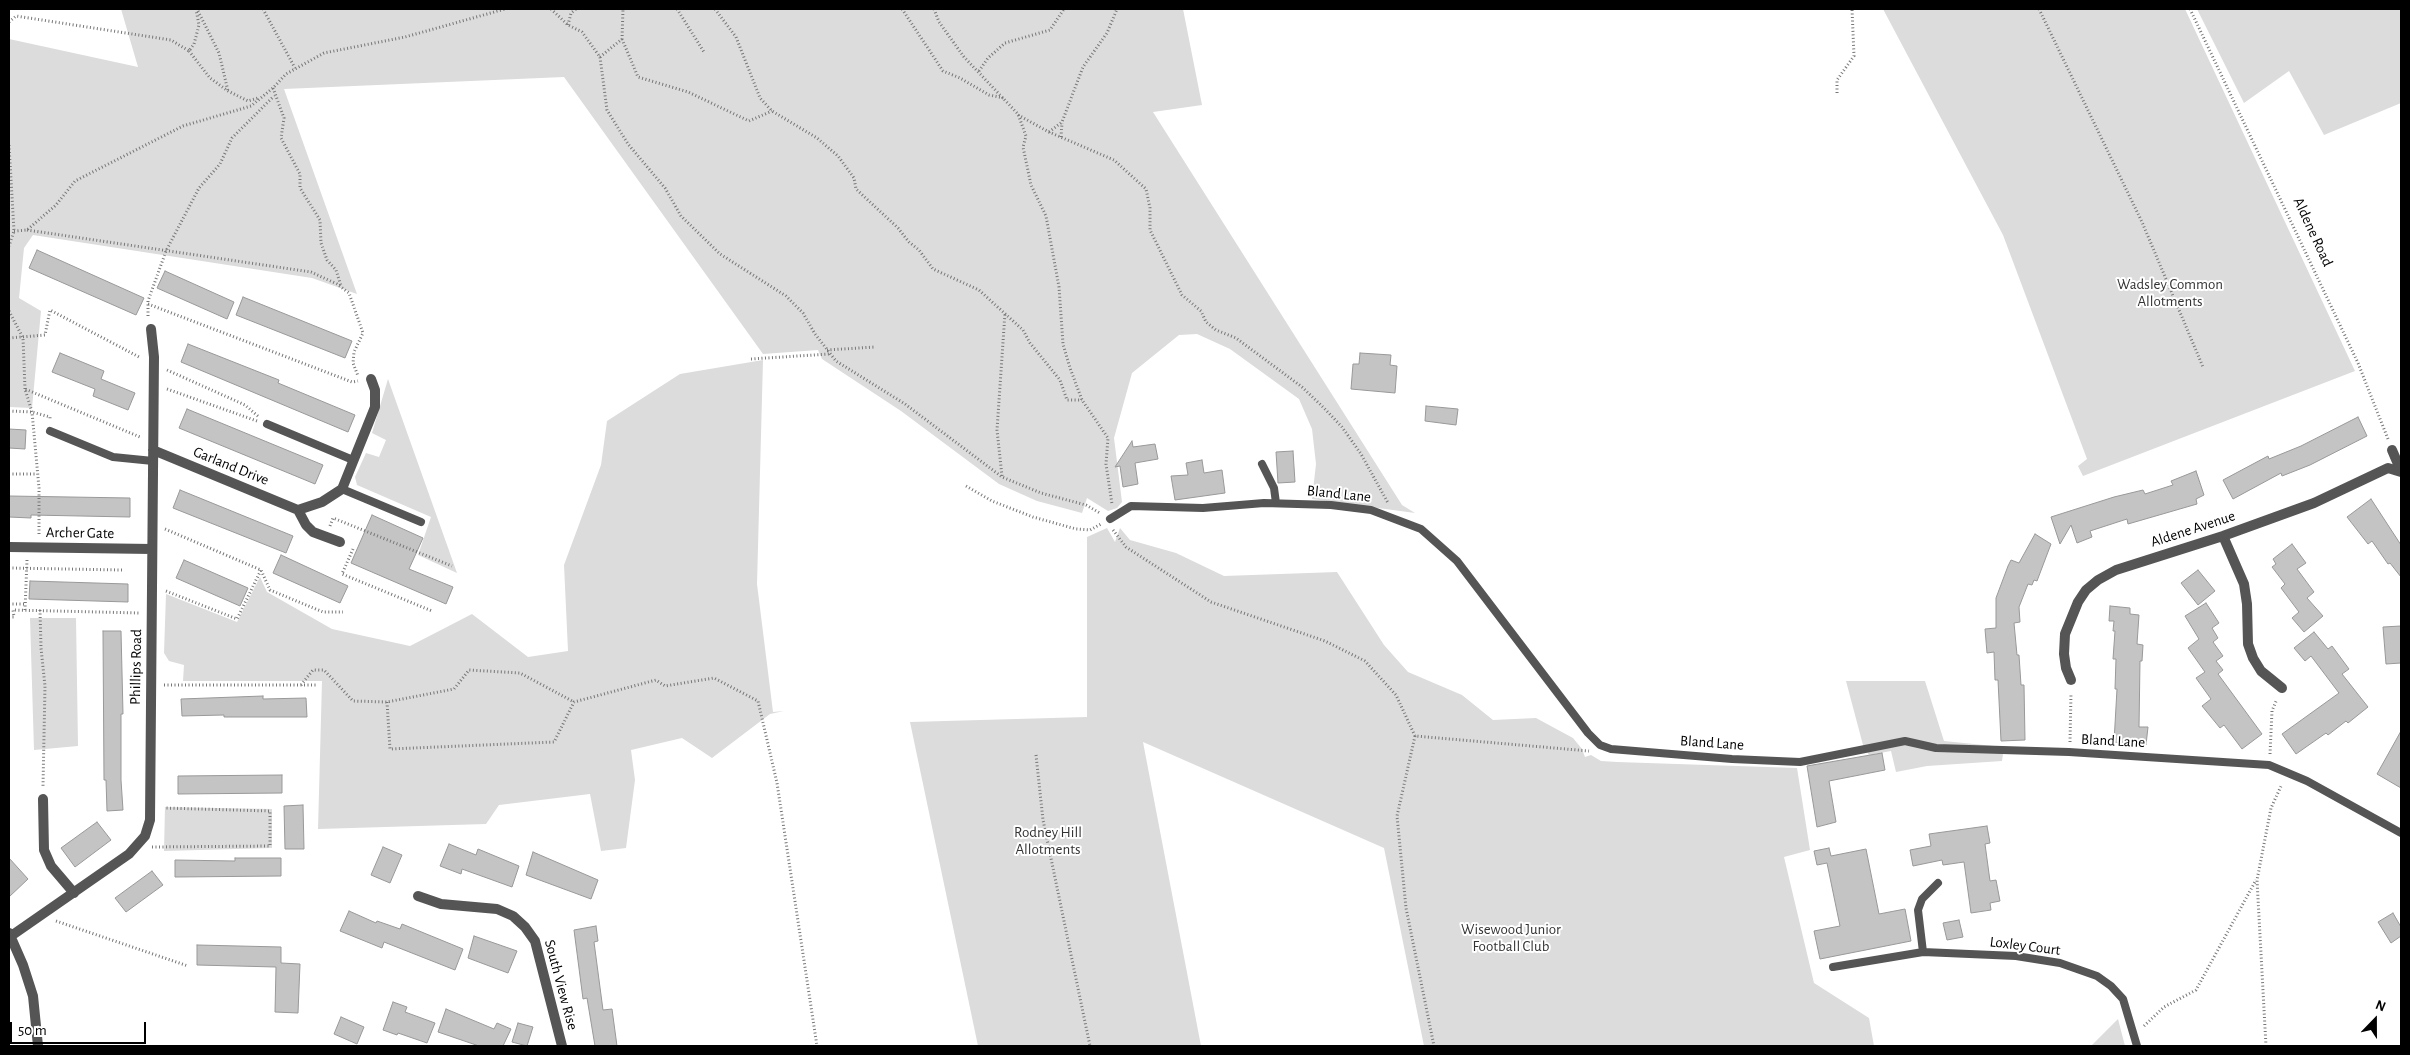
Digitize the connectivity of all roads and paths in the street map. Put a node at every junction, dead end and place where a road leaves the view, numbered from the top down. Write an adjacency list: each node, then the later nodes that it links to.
1 (197, 9): 19 (path); 25 (path)
2 (263, 9): 22 (path)
3 (505, 9): 22 (path)
4 (551, 9): 17 (path)
5 (576, 9): 17 (path)
6 (623, 9): 18 (path)
7 (678, 9): 20 (path)
8 (715, 9): 30 (path)
9 (902, 9): 29 (path)
10 (934, 9): 23 (path)
11 (1064, 9): 23 (path)
12 (1117, 9): 32 (path)
13 (1852, 9): 26 (path)
14 (2039, 9): 51 (path)
15 (2190, 9): 60 (path, Aldene Road)
16 (9, 22): 19 (path)
17 (568, 25): 21 (path)
18 (622, 39): 21 (path); 30 (path)
19 (188, 52): 25 (path)
20 (704, 52)
21 (600, 57): 48 (path)
22 (295, 68): 24 (path)
23 (979, 71): 29 (path)
24 (273, 88): 27 (path); 28 (path)
25 (228, 91): 28 (path)
26 (1837, 92)
27 (274, 96): 39 (path); 40 (path)
28 (261, 97): 36 (path)
29 (1005, 98): 31 (path)
30 (772, 111): 43 (path)
31 (1018, 114): 33 (path); 56 (path)
32 (1062, 122): 33 (path); 34 (path)
33 (1049, 132): 34 (path)
34 (1061, 137): 71 (path)
35 (9, 145): 37 (path)
36 (27, 230): 37 (path); 39 (path)
37 (14, 231): 38 (path)
38 (9, 246)
39 (166, 251): 40 (path); 41 (path)
40 (341, 287): 53 (path)
41 (148, 304): 44 (path); 53 (path)
42 (9, 310): 46 (path)
43 (1005, 313): 56 (path); 67 (path)
44 (151, 330): 50 (street, Phillips Road)
45 (9, 338): 46 (path)
46 (23, 338): 50 (path); 55 (path)
47 (875, 347): 48 (path)
48 (828, 352): 49 (path); 67 (path)
49 (751, 359)
50 (154, 364): 54 (street, Phillips Road); 58 (path)
51 (2203, 367)
52 (371, 379): 53 (path); 62 (street)
53 (358, 381)
54 (153, 384): 58 (path); 61 (street, Phillips Road)
55 (25, 389)
56 (1082, 400): 73 (path)
57 (9, 411): 59 (path)
58 (267, 424): 62 (lane)
59 (50, 431): 61 (lane)
60 (2392, 450): 64 (street)
61 (153, 456): 72 (street, Garland Drive); 75 (street, Phillips Road)
62 (353, 460): 69 (street)
63 (1262, 464): 70 (lane)
64 (2401, 471): 77 (street, Aldene Avenue)
65 (9, 474): 66 (path)
66 (37, 474)
67 (1002, 477): 73 (path)
68 (966, 486): 73 (path)
69 (342, 489): 72 (street); 74 (lane)
70 (1276, 503): 73 (lane, Bland Lane); 104 (lane, Bland Lane)
71 (1390, 506)
72 (298, 510): 76 (street)
73 (1110, 519): 103 (path)
74 (421, 522)
75 (152, 524): 81 (street, Phillips Road); 86 (path)
76 (326, 536): 78 (street); 82 (path)
77 (2223, 536): 96 (street, Aldene Avenue); 100 (street)
78 (340, 542): 92 (path)
79 (9, 547): 80 (street, Archer Gate)
80 (28, 547): 81 (street, Archer Gate); 84 (path)
81 (152, 548): 87 (street, Phillips Road)
82 (452, 566)
83 (9, 568): 84 (path)
84 (27, 568): 85 (path); 89 (path)
85 (122, 570)
86 (262, 570): 87 (path); 93 (path)
87 (152, 586): 94 (street, Phillips Road)
88 (9, 604): 89 (path)
89 (25, 604): 90 (path)
90 (25, 610): 91 (path); 95 (path)
91 (40, 610): 94 (path); 109 (path)
92 (432, 611)
93 (343, 612)
94 (152, 613): 97 (street, Phillips Road)
95 (9, 617)
96 (2071, 680): 105 (path)
97 (150, 685): 98 (path); 110 (street, Phillips Road)
98 (301, 685): 99 (path); 101 (path)
99 (316, 685)
100 (2282, 688): 107 (path)
101 (387, 702): 102 (path); 102 (path)
102 (574, 702): 125 (path)
103 (1415, 736): 104 (path); 127 (path)
104 (1600, 745): 105 (lane, Bland Lane)
105 (2069, 752): 107 (lane, Bland Lane)
106 (1036, 755): 126 (path)
107 (2269, 765): 108 (lane, Bland Lane)
108 (2286, 771): 111 (lane, Bland Lane); 113 (path)
109 (43, 799): 115 (street)
110 (151, 808): 112 (street, Phillips Road); 112 (path)
111 (2401, 834)
112 (137, 847): 115 (street, Phillips Road)
113 (2256, 880): 122 (path); 129 (path)
114 (1938, 883): 119 (lane)
115 (74, 893): 117 (street, Phillips Road)
116 (418, 896): 124 (street, South View Rise)
117 (41, 916): 118 (street, Phillips Road); 120 (path)
118 (10, 935): 123 (street)
119 (1923, 952): 121 (lane, Loxley Court); 122 (lane, Loxley Court)
120 (188, 966)
121 (1833, 967)
122 (2133, 1036): 128 (lane, Loxley Court)
123 (38, 1046)
124 (562, 1046)
125 (817, 1046)
126 (1090, 1046)
127 (1434, 1046)
128 (2137, 1046)
129 (2266, 1046)

